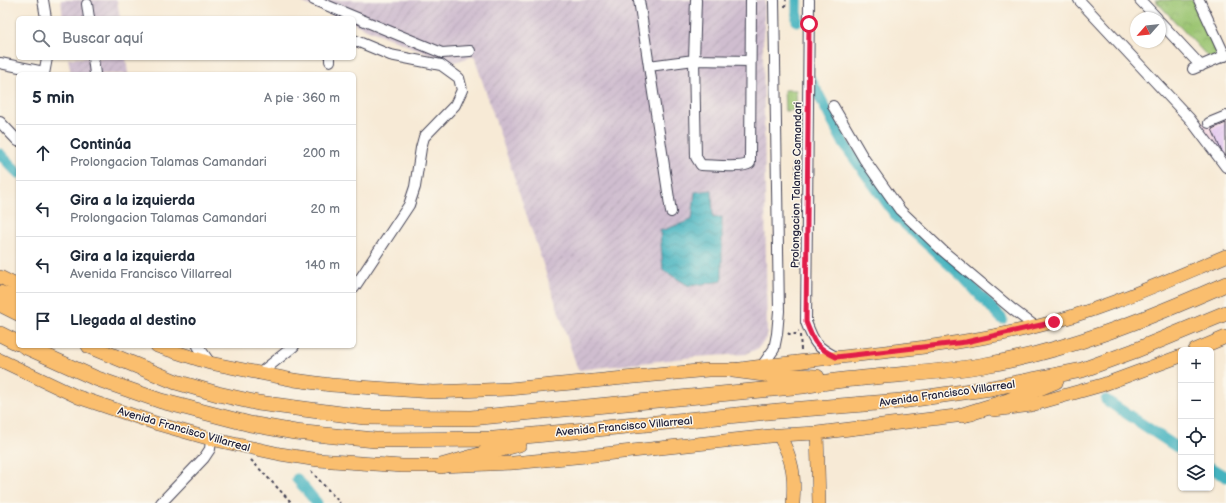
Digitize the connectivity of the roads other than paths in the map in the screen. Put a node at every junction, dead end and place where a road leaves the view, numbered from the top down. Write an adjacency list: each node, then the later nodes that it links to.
1 (43, 0): 13 (street)
2 (314, 0): 15 (street)
3 (638, 0): 28 (street)
4 (696, 0): 24 (street)
5 (752, 0): 25 (street)
6 (774, 0): 63 (street)
7 (809, 0): 59 (street, Prolongacion Talamas Camandari)
8 (1079, 0): 37 (street)
9 (1140, 0): 12 (street)
10 (1199, 0): 21 (street)
11 (87, 4): 14 (street)
12 (1151, 12)
13 (46, 16)
14 (89, 16)
15 (353, 16)
16 (356, 17): 20 (street)
17 (1166, 29): 21 (street)
18 (356, 41): 27 (street)
19 (470, 51): 20 (street)
20 (442, 53): 27 (street)
21 (1225, 55)
22 (47, 60): 30 (street)
23 (93, 60): 31 (street)
24 (694, 60): 25 (street); 25 (street); 28 (street)
25 (750, 61)
26 (0, 63): 29 (street)
27 (441, 65): 43 (street)
28 (649, 66): 38 (street)
29 (40, 72)
30 (44, 72)
31 (95, 72)
32 (833, 106): 49 (street)
33 (1226, 116): 35 (street)
34 (0, 122): 36 (street)
35 (1209, 123)
36 (16, 138)
37 (1226, 167)
38 (671, 212)
39 (1226, 256): 49 (main road)
40 (0, 277): 42 (main road)
41 (1226, 284): 67 (highway, Avenida Francisco Villarreal)
42 (16, 285)
43 (356, 285)
44 (0, 293): 45 (highway)
45 (16, 298)
46 (0, 304): 47 (highway)
47 (16, 313)
48 (1226, 313): 65 (highway, Avenida Francisco Villarreal)
49 (1036, 327): 59 (main road)
50 (0, 334): 52 (highway)
51 (1226, 337): 53 (main road)
52 (16, 342)
53 (1202, 347)
54 (28, 348): 69 (highway, Avenida Francisco Villarreal)
55 (94, 348): 67 (highway, Avenida Francisco Villarreal)
56 (163, 348): 62 (main road)
57 (199, 348): 62 (street)
58 (292, 348): 66 (street)
59 (836, 357): 63 (main road)
60 (1178, 357): 68 (main road, Avenida Francisco Villarreal)
61 (0, 360): 72 (main road, Avenida Francisco Villarreal)
62 (210, 363): 66 (main road)
63 (762, 366): 64 (main road)
64 (732, 370): 66 (main road); 67 (highway)
65 (1082, 370): 68 (highway); 69 (highway, Avenida Francisco Villarreal)
66 (259, 374)
67 (854, 379)
68 (963, 415): 70 (main road, Avenida Francisco Villarreal)
69 (568, 431): 73 (highway)
70 (817, 433): 71 (main road, Avenida Francisco Villarreal); 76 (main road)
71 (779, 435): 73 (main road, Avenida Francisco Villarreal); 75 (main road)
72 (211, 439): 73 (main road, Avenida Francisco Villarreal); 74 (street)
73 (441, 466)
74 (161, 503)
75 (793, 503)
76 (819, 503)

